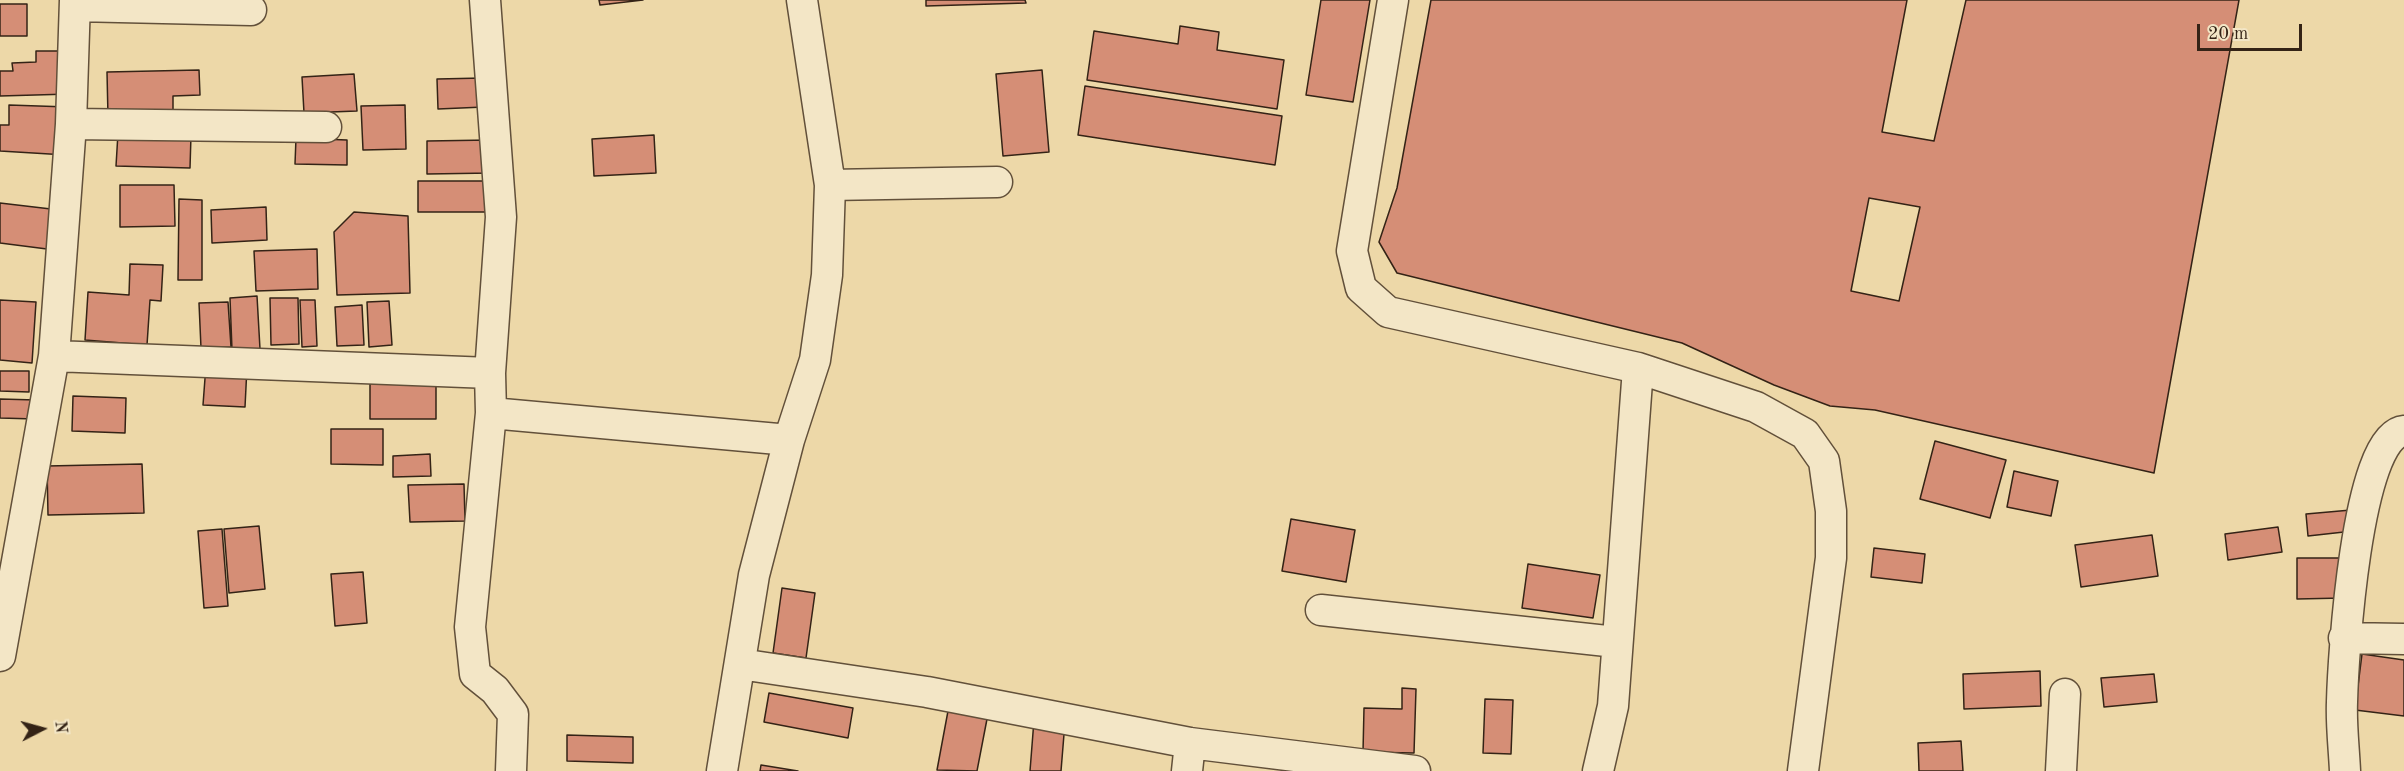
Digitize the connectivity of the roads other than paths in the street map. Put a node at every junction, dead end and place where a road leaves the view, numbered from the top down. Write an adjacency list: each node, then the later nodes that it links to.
1 (485, 0): 12 (street)
2 (802, 0): 9 (street)
3 (1394, 0): 11 (street)
4 (75, 3): 5 (street); 6 (street)
5 (251, 10)
6 (71, 124): 7 (street); 10 (street)
7 (326, 127)
8 (997, 182): 9 (street)
9 (830, 185): 15 (street)
10 (54, 356): 12 (street); 20 (street)
11 (1638, 368): 19 (street); 28 (street)
12 (490, 373): 13 (street)
13 (491, 413): 15 (street); 24 (street)
14 (2404, 431): 17 (street)
15 (789, 440): 21 (street)
16 (1321, 610): 19 (street)
17 (2344, 638): 18 (street); 30 (street)
18 (2404, 639)
19 (1616, 642): 27 (street)
20 (0, 656)
21 (740, 664): 23 (street); 25 (street)
22 (2065, 694): 29 (street)
23 (1189, 757): 26 (street)
24 (511, 771)
25 (722, 771)
26 (1415, 771)
27 (1598, 771)
28 (1803, 771)
29 (2061, 771)
30 (2345, 771)

